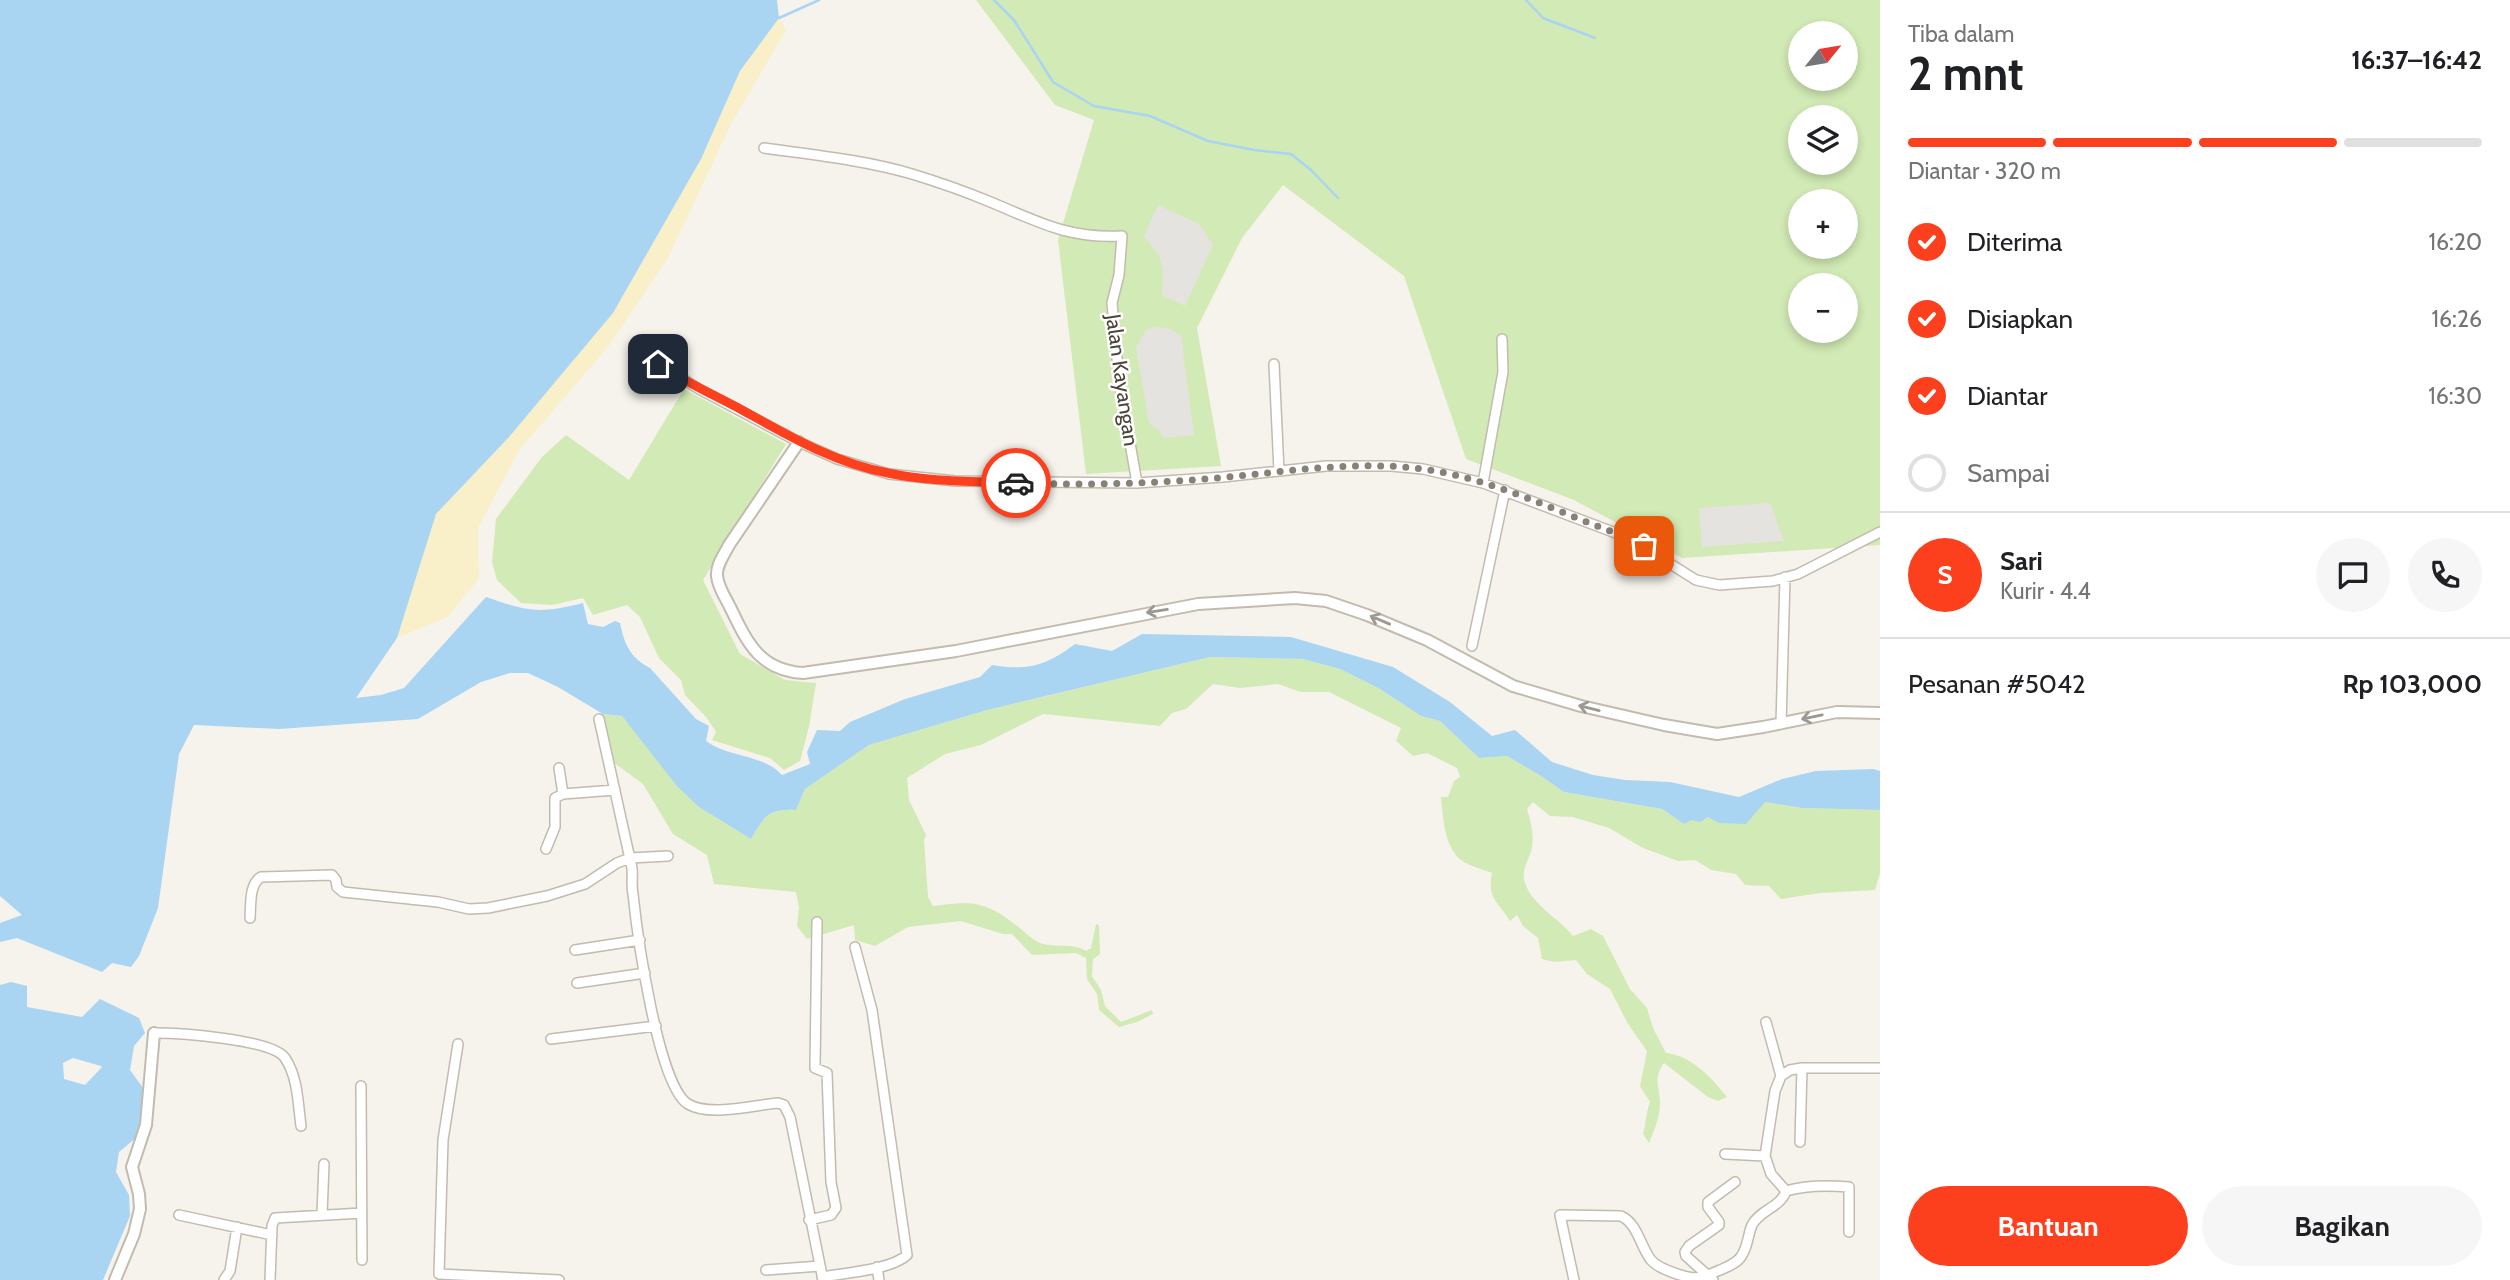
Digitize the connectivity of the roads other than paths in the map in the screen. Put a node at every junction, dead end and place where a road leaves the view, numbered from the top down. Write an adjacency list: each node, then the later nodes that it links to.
1 (764, 148): 7 (street, Jalan Kayangan)
2 (1502, 339): 8 (street)
3 (646, 356): 5 (street)
4 (1274, 364): 6 (street)
5 (799, 442): 7 (street); 15 (street, one-way to 5)
6 (1279, 471): 7 (street); 8 (street)
7 (1137, 483)
8 (1483, 483): 9 (street)
9 (1505, 490): 11 (street); 12 (street)
10 (1880, 532): 11 (street)
11 (1785, 577): 15 (street)
12 (1472, 646)
13 (1880, 713): 15 (street, one-way to 15)
14 (599, 719): 17 (street)
15 (1782, 724)
16 (559, 768): 18 (street)
17 (615, 790): 18 (street); 21 (street)
18 (563, 794): 19 (street)
19 (546, 849)
20 (668, 856): 21 (street)
21 (630, 858): 22 (street); 24 (street)
22 (250, 918)
23 (817, 922): 48 (street)
24 (640, 940): 26 (street); 27 (street)
25 (855, 947): 53 (street)
26 (575, 950)
27 (645, 973): 28 (street); 30 (street)
28 (577, 983)
29 (1766, 1022): 36 (street)
30 (656, 1026): 32 (street); 48 (street)
31 (153, 1033): 38 (street); 58 (street)
32 (551, 1040)
33 (458, 1044): 61 (street)
34 (1802, 1068): 35 (street); 36 (street); 39 (street)
35 (1880, 1069)
36 (1781, 1076): 41 (street)
37 (361, 1086): 45 (street)
38 (300, 1126)
39 (1800, 1142)
40 (1725, 1154): 41 (street)
41 (1765, 1156): 44 (street)
42 (324, 1164): 46 (street)
43 (1735, 1182): 57 (street)
44 (1786, 1191): 50 (street); 57 (street)
45 (362, 1213): 46 (street); 52 (street)
46 (322, 1214): 51 (street)
47 (179, 1215): 49 (street)
48 (809, 1220): 55 (street)
49 (237, 1227): 51 (street); 59 (street)
50 (1849, 1232)
51 (272, 1235): 60 (street)
52 (362, 1260)
53 (877, 1267): 55 (street); 62 (street)
54 (766, 1269): 55 (street)
55 (822, 1274)
56 (1671, 1276): 57 (street); 63 (street)
57 (1711, 1277)
58 (115, 1280)
59 (224, 1280)
60 (270, 1280)
61 (559, 1280)
62 (879, 1280)
63 (1574, 1280)

